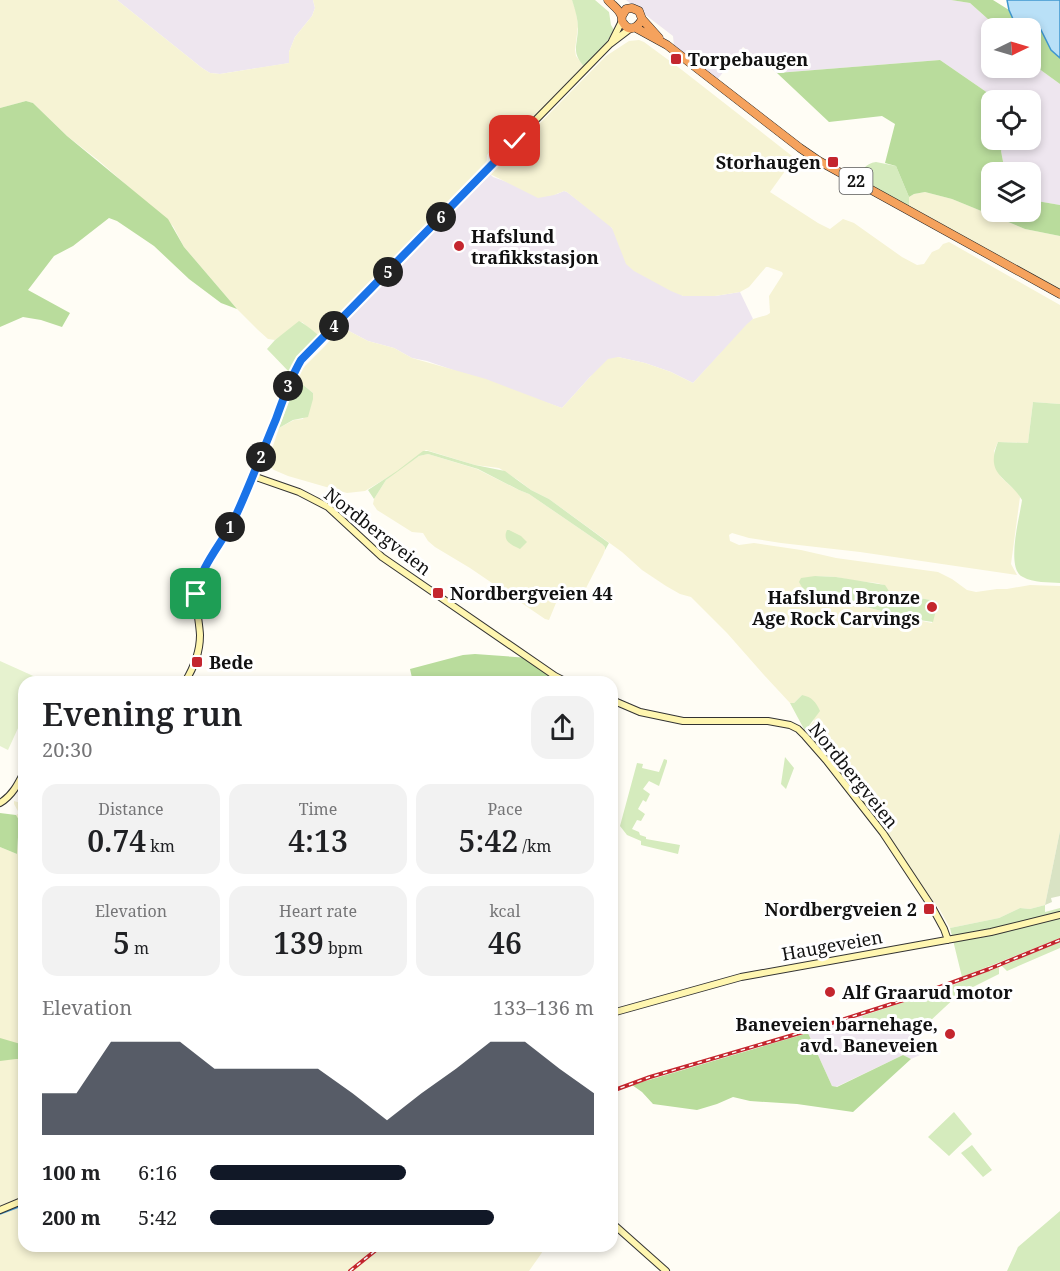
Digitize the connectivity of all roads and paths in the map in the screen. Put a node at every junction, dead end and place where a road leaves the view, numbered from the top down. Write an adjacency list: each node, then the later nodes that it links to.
1 (608, 0): 4 (highway, 22)
2 (613, 0): 3 (highway, 22)
3 (629, 8): 4 (highway); 5 (highway, 22)
4 (622, 19): 6 (highway, 22); 7 (street)
5 (642, 19): 6 (highway); 8 (highway, 22)
6 (633, 28): 7 (street); 8 (highway, 22)
7 (610, 44): 10 (street)
8 (667, 45): 9 (highway, 22)
9 (1060, 294)
10 (253, 476): 11 (street); 12 (street, Nordbergveien)
11 (188, 676)
12 (555, 676)
13 (618, 703): 17 (street, Nordbergveien)
14 (18, 783): 15 (street)
15 (0, 803)
16 (1060, 915): 17 (street, Haugeveien)
17 (948, 940): 18 (street, Haugeveien)
18 (618, 1011)
19 (18, 1202): 20 (street)
20 (0, 1209)
21 (618, 1228): 22 (street)
22 (666, 1271)

